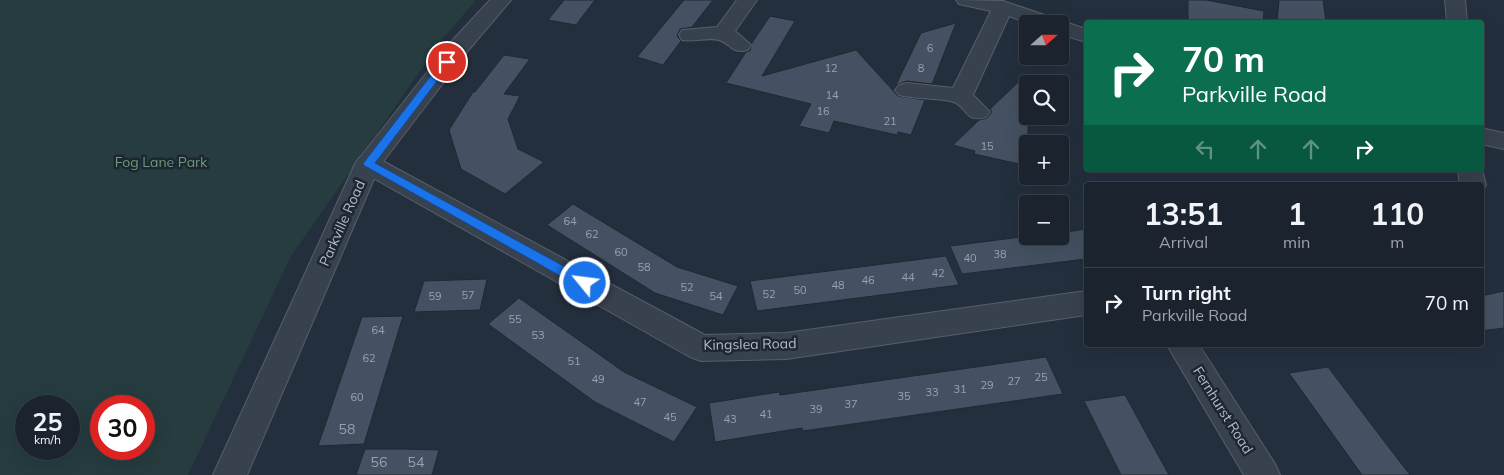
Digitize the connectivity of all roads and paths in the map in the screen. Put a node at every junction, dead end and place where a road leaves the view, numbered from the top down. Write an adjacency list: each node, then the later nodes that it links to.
1 (501, 0): 16 (street, Parkville Road)
2 (747, 0): 9 (street)
3 (966, 0): 5 (street)
4 (1455, 0): 7 (street)
5 (1003, 8): 6 (street); 12 (street)
6 (1024, 15)
7 (1457, 20)
8 (1069, 30): 10 (street)
9 (690, 35)
10 (1084, 35)
11 (907, 90): 12 (street)
12 (961, 96): 13 (street)
13 (978, 112)
14 (1484, 137): 15 (street)
15 (1504, 141)
16 (368, 164): 17 (street, Kingslea Road); 19 (street, Parkville Road)
17 (1084, 303)
18 (1183, 347): 20 (street, Fernhurst Road)
19 (230, 475)
20 (1263, 475)

